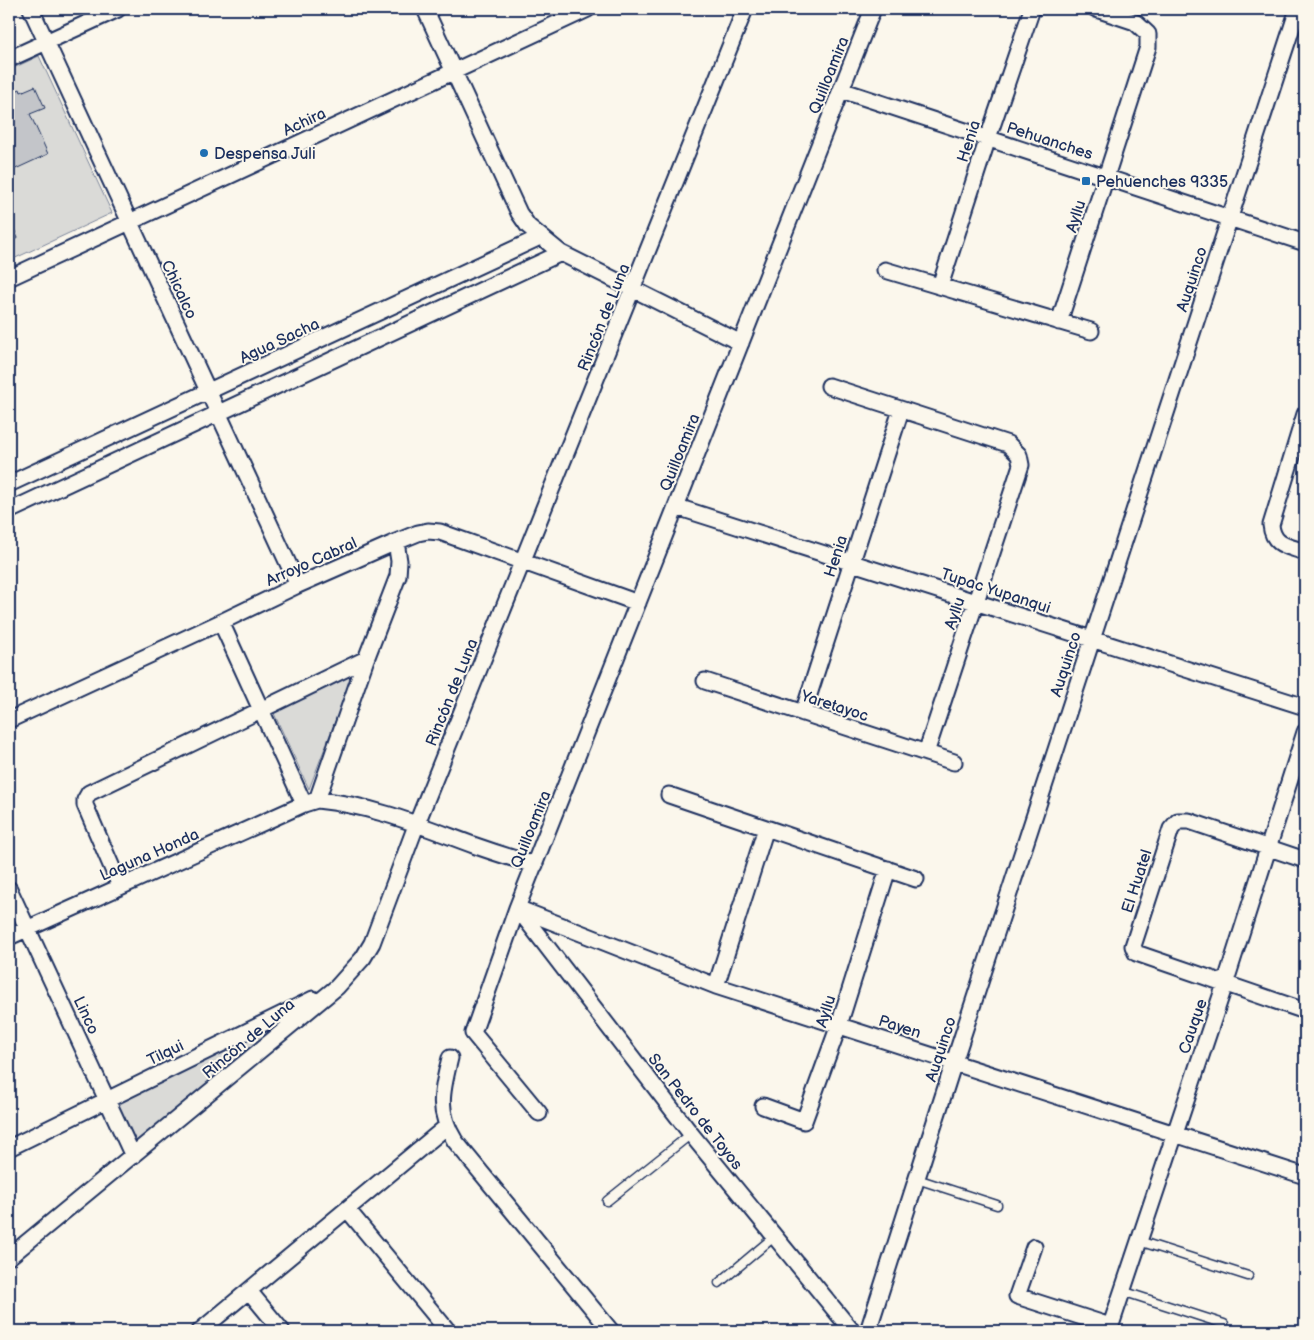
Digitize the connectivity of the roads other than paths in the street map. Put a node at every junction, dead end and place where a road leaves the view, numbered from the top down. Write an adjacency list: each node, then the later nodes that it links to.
1 (32, 9): 10 (street, Chicalco)
2 (118, 9): 10 (street)
3 (425, 9): 12 (street)
4 (588, 9): 12 (street, Achira)
5 (745, 9): 24 (street, Rincón de Luna)
6 (873, 9): 13 (street, Quilloamira)
7 (1032, 9): 14 (street, Henia)
8 (1096, 9): 15 (street, Ayllu)
9 (1298, 9): 16 (street, Auquinco)
10 (47, 42): 11 (street); 17 (street, Chicalco)
11 (9, 59)
12 (454, 71): 17 (street, Achira); 18 (street)
13 (841, 90): 14 (street, Pehuanches); 27 (street, Quilloamira)
14 (988, 138): 15 (street, Pehuanches); 23 (street, Henia)
15 (1106, 177): 16 (street, Pehuanches); 25 (street, Ayllu)
16 (1230, 218): 19 (street, Pehuanches); 44 (street, Auquinco)
17 (130, 222): 22 (street, Achira); 29 (street, Chicalco)
18 (540, 237): 20 (street); 29 (street, Agua Sacha)
19 (1305, 243)
20 (561, 253): 24 (street); 31 (street)
21 (885, 270): 23 (street)
22 (9, 278)
23 (940, 286): 25 (street)
24 (633, 288): 27 (street); 38 (street, Rincón de Luna)
25 (1059, 322): 26 (street)
26 (1091, 331)
27 (741, 343): 34 (street, Quilloamira)
28 (829, 386): 30 (street)
29 (208, 392): 31 (street, Chicalco); 33 (street, Agua Sacha)
30 (901, 410): 39 (street, Henia); 41 (street, Ayllu)
31 (218, 414): 35 (street); 40 (street, Chicalco)
32 (1305, 414): 37 (street)
33 (9, 484)
34 (676, 507): 39 (street, Tupac Yupanqui); 42 (street, Quilloamira)
35 (9, 511)
36 (396, 542): 38 (street, Arroyo Cabral); 40 (street, Arroyo Cabral); 45 (street)
37 (1305, 552)
38 (522, 561): 42 (street, Arroyo Cabral); 56 (street, Rincón de Luna)
39 (852, 562): 41 (street, Tupac Yupanqui); 49 (street, Henia)
40 (298, 585): 43 (street, Arroyo Cabral)
41 (977, 602): 44 (street, Tupac Yupanqui); 52 (street, Ayllu)
42 (638, 603): 60 (street, Quilloamira)
43 (221, 622): 48 (street); 50 (street, Arroyo Cabral)
44 (1092, 639): 47 (street, Tupac Yupanqui); 74 (street, Auquinco)
45 (366, 659): 48 (street); 55 (street)
46 (705, 681): 49 (street, Yaretayoc)
47 (1305, 707)
48 (261, 710): 55 (street); 63 (street)
49 (803, 713): 52 (street, Yaretayoc)
50 (9, 720)
51 (1305, 732): 58 (street, Cauque)
52 (926, 753): 53 (street, Yaretayoc)
53 (954, 762)
54 (670, 795): 57 (street)
55 (311, 802): 56 (street, Laguna Honda); 63 (street, Laguna Honda)
56 (417, 823): 60 (street, Laguna Honda); 70 (street, Rincón de Luna)
57 (766, 828): 61 (street); 69 (street)
58 (1267, 847): 59 (street); 68 (street, Cauque); 68 (street, El Huatel)
59 (1305, 860)
60 (535, 865): 65 (street, Quilloamira)
61 (888, 869): 62 (street); 72 (street, Ayllu)
62 (916, 878)
63 (120, 886): 66 (street, Laguna Honda)
64 (9, 889): 66 (street, Linco)
65 (517, 908): 69 (street, Payen); 77 (street, Quilloamira); 80 (street, San Pedro de Toyos)
66 (27, 928): 67 (street, Laguna Honda); 75 (street, Linco)
67 (9, 937)
68 (1224, 984): 71 (street); 79 (street, Cauque)
69 (716, 986): 72 (street, Payen)
70 (337, 987): 75 (street, Tilqui); 82 (street, Rincón de Luna)
71 (1305, 1011)
72 (839, 1025): 74 (street, Payen); 76 (street, Ayllu)
73 (450, 1058): 78 (street)
74 (954, 1062): 79 (street, Payen); 84 (street, Auquinco)
75 (107, 1101): 81 (street, Tilqui); 82 (street, Linco)
76 (763, 1106)
77 (539, 1113)
78 (446, 1127): 87 (street); 101 (street)
79 (1174, 1133): 83 (street, Payen); 89 (street, Cauque)
80 (691, 1134): 85 (lane); 88 (street, San Pedro de Toyos)
81 (9, 1148)
82 (133, 1156): 91 (street, Rincón de Luna)
83 (1305, 1176)
84 (917, 1180): 86 (lane); 103 (street, Auquinco)
85 (607, 1201)
86 (998, 1205)
87 (347, 1209): 94 (street); 100 (street)
88 (775, 1236): 93 (lane); 102 (street, San Pedro de Toyos)
89 (1138, 1241): 92 (lane); 95 (street, Cauque)
90 (1034, 1247): 97 (street)
91 (9, 1257)
92 (1248, 1276)
93 (718, 1283)
94 (249, 1291): 98 (street); 99 (street)
95 (1122, 1291): 96 (lane); 97 (street, Cauque)
96 (1224, 1324)
97 (1110, 1329)
98 (200, 1331)
99 (282, 1331)
100 (448, 1331)
101 (611, 1331)
102 (852, 1331)
103 (868, 1331)

